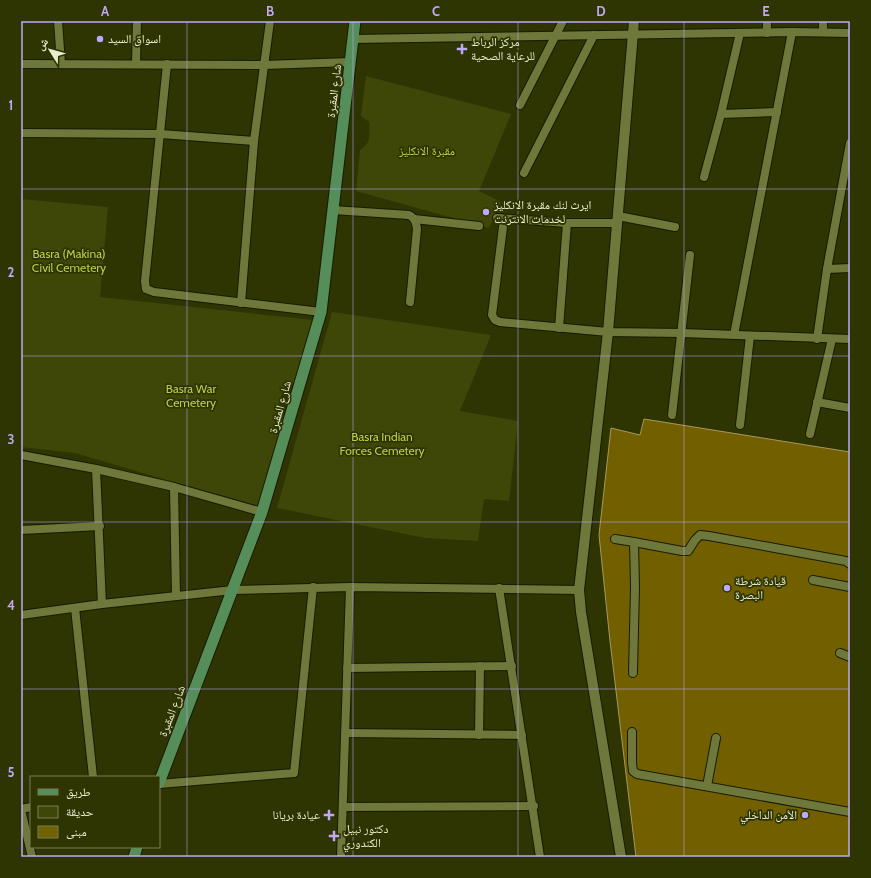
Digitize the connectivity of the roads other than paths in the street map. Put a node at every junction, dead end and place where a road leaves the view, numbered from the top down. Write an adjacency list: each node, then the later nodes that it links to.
1 (58, 21): 20 (street)
2 (137, 21): 21 (street)
3 (270, 21): 23 (street)
4 (355, 21): 17 (main road, شارع المقبرة)
5 (563, 21): 16 (street)
6 (634, 21): 15 (street)
7 (767, 21): 9 (street)
8 (823, 21): 11 (street)
9 (767, 32): 10 (street); 12 (street)
10 (792, 32): 11 (street); 25 (street)
11 (823, 32): 13 (street)
12 (740, 33): 15 (street); 26 (street)
13 (850, 33)
14 (594, 34): 15 (street); 16 (street); 31 (street)
15 (633, 34): 35 (street)
16 (556, 35): 17 (street); 24 (street)
17 (353, 39): 18 (main road, شارع المقبرة)
18 (350, 62): 23 (street); 33 (main road, شارع المقبرة)
19 (21, 64): 20 (street)
20 (61, 64): 21 (street)
21 (136, 64): 22 (street)
22 (167, 64): 23 (street); 28 (street)
23 (264, 64): 29 (street)
24 (520, 105)
25 (777, 112): 26 (street); 48 (street)
26 (721, 114): 32 (street)
27 (21, 133): 28 (street)
28 (161, 134): 29 (street); 43 (street)
29 (254, 141): 43 (street)
30 (850, 143): 41 (street)
31 (524, 172)
32 (704, 177)
33 (333, 210): 34 (street); 44 (main road, شارع المقبرة)
34 (414, 219): 37 (street); 42 (street)
35 (617, 219): 36 (street); 38 (street); 46 (street)
36 (567, 223): 45 (street); 45 (street)
37 (479, 226)
38 (675, 227)
39 (690, 255): 47 (street)
40 (850, 268): 41 (street)
41 (828, 269): 50 (street)
42 (410, 302)
43 (241, 303): 44 (street)
44 (321, 312): 61 (main road, شارع المقبرة)
45 (559, 328): 46 (street)
46 (608, 332): 47 (street); 73 (street)
47 (682, 333): 48 (street); 55 (street)
48 (734, 335): 49 (street)
49 (750, 336): 50 (street); 56 (street)
50 (817, 339): 51 (street)
51 (832, 339): 52 (street); 53 (street)
52 (850, 339)
53 (817, 402): 54 (street); 57 (street)
54 (850, 408)
55 (672, 415)
56 (740, 426)
57 (810, 434)
58 (21, 455): 59 (street)
59 (96, 469): 60 (street); 62 (street)
60 (174, 487): 61 (street); 74 (street)
61 (262, 512): 72 (main road, شارع المقبرة)
62 (100, 526): 63 (street); 75 (street)
63 (21, 530)
64 (615, 539): 65 (street)
65 (634, 542): 66 (street); 83 (street)
66 (850, 564)
67 (813, 580): 70 (street)
68 (313, 587): 69 (street); 72 (street); 91 (street)
69 (350, 587): 71 (street); 82 (street)
70 (850, 587)
71 (499, 588): 73 (street); 81 (street)
72 (233, 590): 74 (street); 90 (main road, شارع المقبرة)
73 (579, 590): 102 (street)
74 (176, 596): 75 (street)
75 (102, 604): 76 (street)
76 (75, 608): 77 (street); 89 (street)
77 (21, 615)
78 (840, 653): 79 (street)
79 (850, 657)
80 (480, 666): 81 (street); 82 (street); 86 (street)
81 (512, 666): 87 (street)
82 (347, 668): 85 (street)
83 (633, 672)
84 (632, 732): 92 (street)
85 (345, 734): 86 (street); 94 (street)
86 (478, 734): 87 (street)
87 (522, 735): 93 (street)
88 (716, 738): 92 (street)
89 (94, 776)
90 (160, 780)
91 (160, 783)
92 (707, 786): 96 (street)
93 (534, 806): 94 (street); 101 (street)
94 (343, 807): 100 (street)
95 (21, 810): 97 (street)
96 (850, 812)
97 (29, 846): 98 (street); 99 (street)
98 (21, 849)
99 (32, 857)
100 (341, 857)
101 (540, 857)
102 (621, 857)

